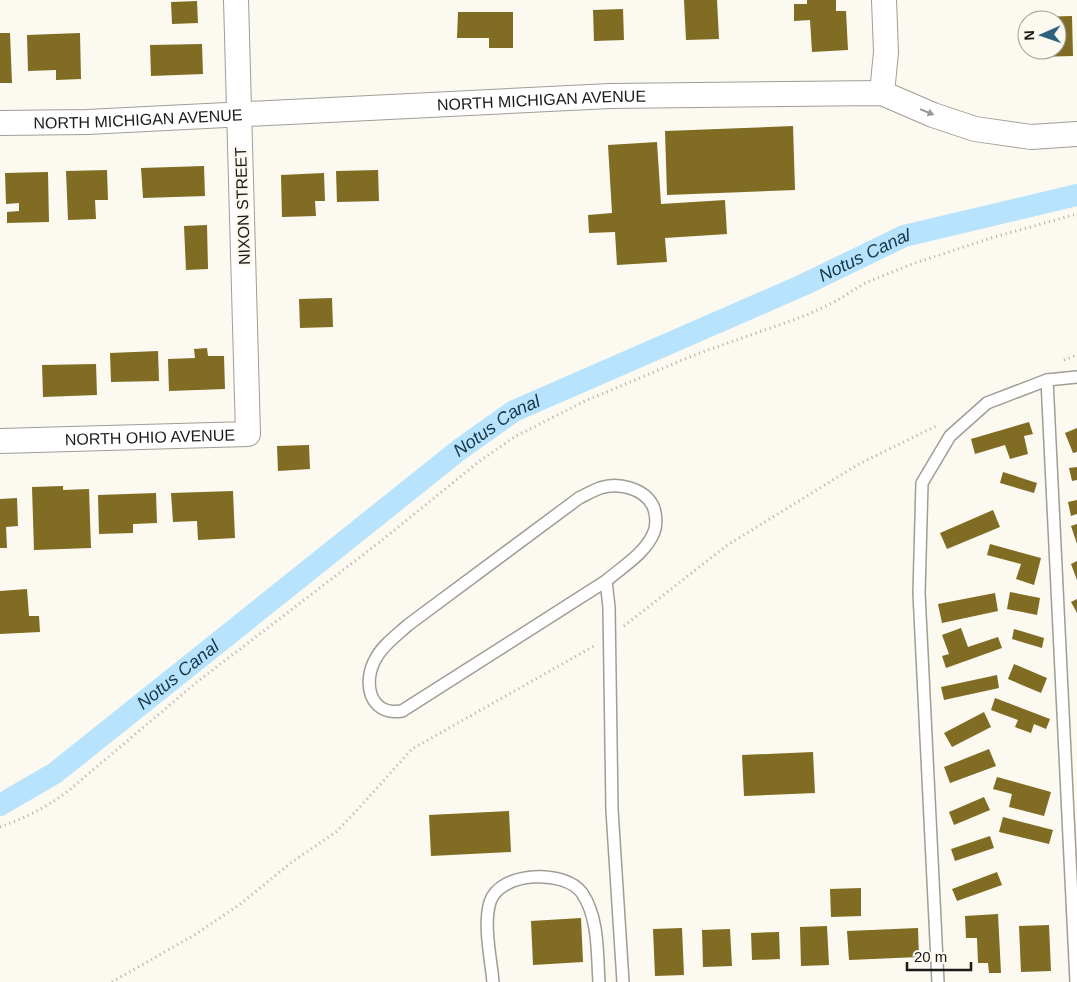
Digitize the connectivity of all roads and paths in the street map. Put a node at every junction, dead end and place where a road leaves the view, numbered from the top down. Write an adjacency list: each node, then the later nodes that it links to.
1 (236, 0): 4 (street, NIXON STREET)
2 (884, 0): 3 (street)
3 (882, 93): 4 (street, NORTH MICHIGAN AVENUE); 6 (street, NORTH MICHIGAN AVENUE, one-way to 6)
4 (240, 115): 5 (street, NORTH MICHIGAN AVENUE); 8 (street, NIXON STREET)
5 (0, 123)
6 (1077, 134)
7 (1077, 214): 17 (path)
8 (246, 352): 14 (street, NORTH OHIO AVENUE)
9 (1077, 355): 10 (path)
10 (1060, 362)
11 (1077, 377): 12 (lane)
12 (1047, 380): 22 (lane); 23 (lane)
13 (939, 425): 16 (path)
14 (0, 441)
15 (606, 581): 15 (lane); 16 (lane)
16 (609, 638): 18 (path); 21 (lane)
17 (0, 828)
18 (112, 982)
19 (493, 982): 20 (lane)
20 (599, 982)
21 (623, 982)
22 (938, 982)
23 (1076, 982)

